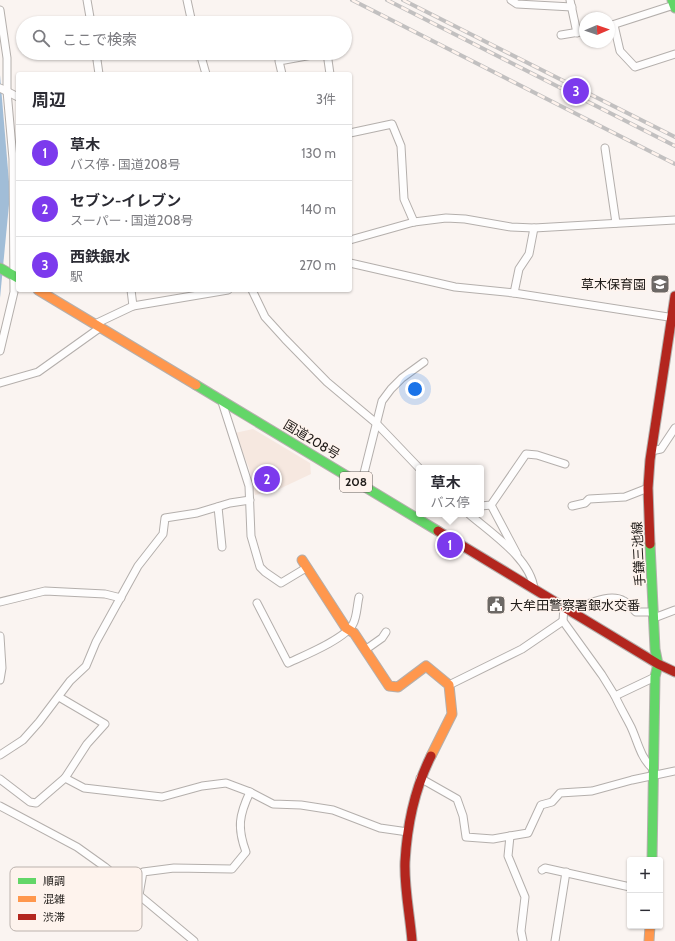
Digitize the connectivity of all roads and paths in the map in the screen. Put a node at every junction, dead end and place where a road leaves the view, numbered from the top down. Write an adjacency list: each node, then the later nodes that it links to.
1 (87, 0): 7 (street)
2 (187, 0): 8 (street)
3 (511, 0): 4 (street)
4 (571, 4): 10 (street)
5 (674, 4): 9 (street)
6 (0, 10): 22 (street)
7 (90, 16)
8 (190, 16)
9 (615, 25)
10 (577, 33): 11 (street)
11 (561, 35)
12 (615, 35): 13 (street)
13 (675, 54)
14 (97, 60): 18 (street)
15 (202, 60): 19 (street)
16 (286, 60): 20 (street)
17 (328, 60): 21 (street)
18 (99, 72)
19 (205, 72)
20 (282, 72)
21 (330, 72)
22 (3, 90): 23 (street); 33 (street)
23 (16, 96)
24 (352, 133): 27 (street)
25 (605, 148): 28 (street)
26 (675, 220): 28 (street)
27 (414, 222): 29 (street); 30 (street)
28 (616, 223): 29 (street)
29 (534, 228): 38 (street)
30 (352, 239)
31 (352, 263): 38 (street)
32 (0, 268): 33 (main road)
33 (16, 277): 43 (street)
34 (41, 292): 42 (main road, 国道208号 / 208)
35 (131, 292): 40 (street)
36 (216, 292): 40 (street)
37 (253, 292): 47 (street)
38 (514, 293): 41 (street)
39 (675, 296): 41 (main road, 手鎌三池線)
40 (133, 306): 42 (street)
41 (674, 318): 49 (main road, 手鎌三池線)
42 (98, 325): 45 (street); 46 (main road, 国道208号 / 208)
43 (0, 351)
44 (424, 362): 47 (street)
45 (0, 383)
46 (221, 399): 52 (main road, 国道208号 / 208); 54 (street)
47 (376, 422): 51 (street); 52 (street)
48 (675, 428): 49 (street)
49 (651, 451): 53 (main road, 手鎌三池線)
50 (565, 464): 55 (street)
51 (416, 465)
52 (361, 485): 63 (main road, 国道208号 / 208)
53 (648, 488): 57 (street); 70 (main road, 手鎌三池線)
54 (250, 500): 58 (street); 62 (street)
55 (491, 505): 56 (street); 61 (street)
56 (484, 506)
57 (572, 506)
58 (218, 507): 60 (street); 65 (street)
59 (473, 517): 61 (street)
60 (222, 547)
61 (519, 558): 63 (street)
62 (304, 564): 72 (main road)
63 (534, 590): 68 (main road, 国道208号 / 208)
64 (359, 597): 72 (street)
65 (121, 598): 66 (street); 82 (street)
66 (0, 602)
67 (257, 603): 72 (street)
68 (567, 608): 70 (street); 71 (street); 76 (main road, 国道208号 / 208)
69 (675, 610): 70 (street)
70 (654, 615): 76 (main road, 手鎌三池線)
71 (563, 621): 80 (street); 81 (street)
72 (348, 630): 75 (main road)
73 (386, 632): 75 (street)
74 (0, 636): 79 (street)
75 (365, 650): 80 (main road)
76 (658, 664): 77 (main road, 国道208号 / 208); 78 (main road, 手鎌三池線)
77 (675, 672)
78 (655, 677): 81 (street); 85 (main road, 手鎌三池線)
79 (0, 680)
80 (450, 685): 88 (main road)
81 (615, 696): 85 (street)
82 (59, 697): 84 (street); 87 (street)
83 (0, 748): 84 (street)
84 (0, 754)
85 (653, 772): 86 (street); 93 (street); 94 (main road, 手鎌三池線)
86 (675, 772)
87 (65, 778): 89 (street); 90 (street)
88 (420, 778): 92 (main road); 93 (street)
89 (0, 780)
90 (250, 792): 92 (street); 98 (street)
91 (0, 806): 95 (street)
92 (408, 832): 103 (main road)
93 (510, 836): 104 (street)
94 (652, 857)
95 (105, 867)
96 (542, 870): 97 (street)
97 (566, 872): 99 (street); 105 (street)
98 (142, 878)
99 (627, 886)
100 (142, 898): 102 (street)
101 (650, 929): 106 (main road)
102 (194, 941)
103 (412, 941)
104 (522, 941)
105 (555, 941)
106 (649, 941)

